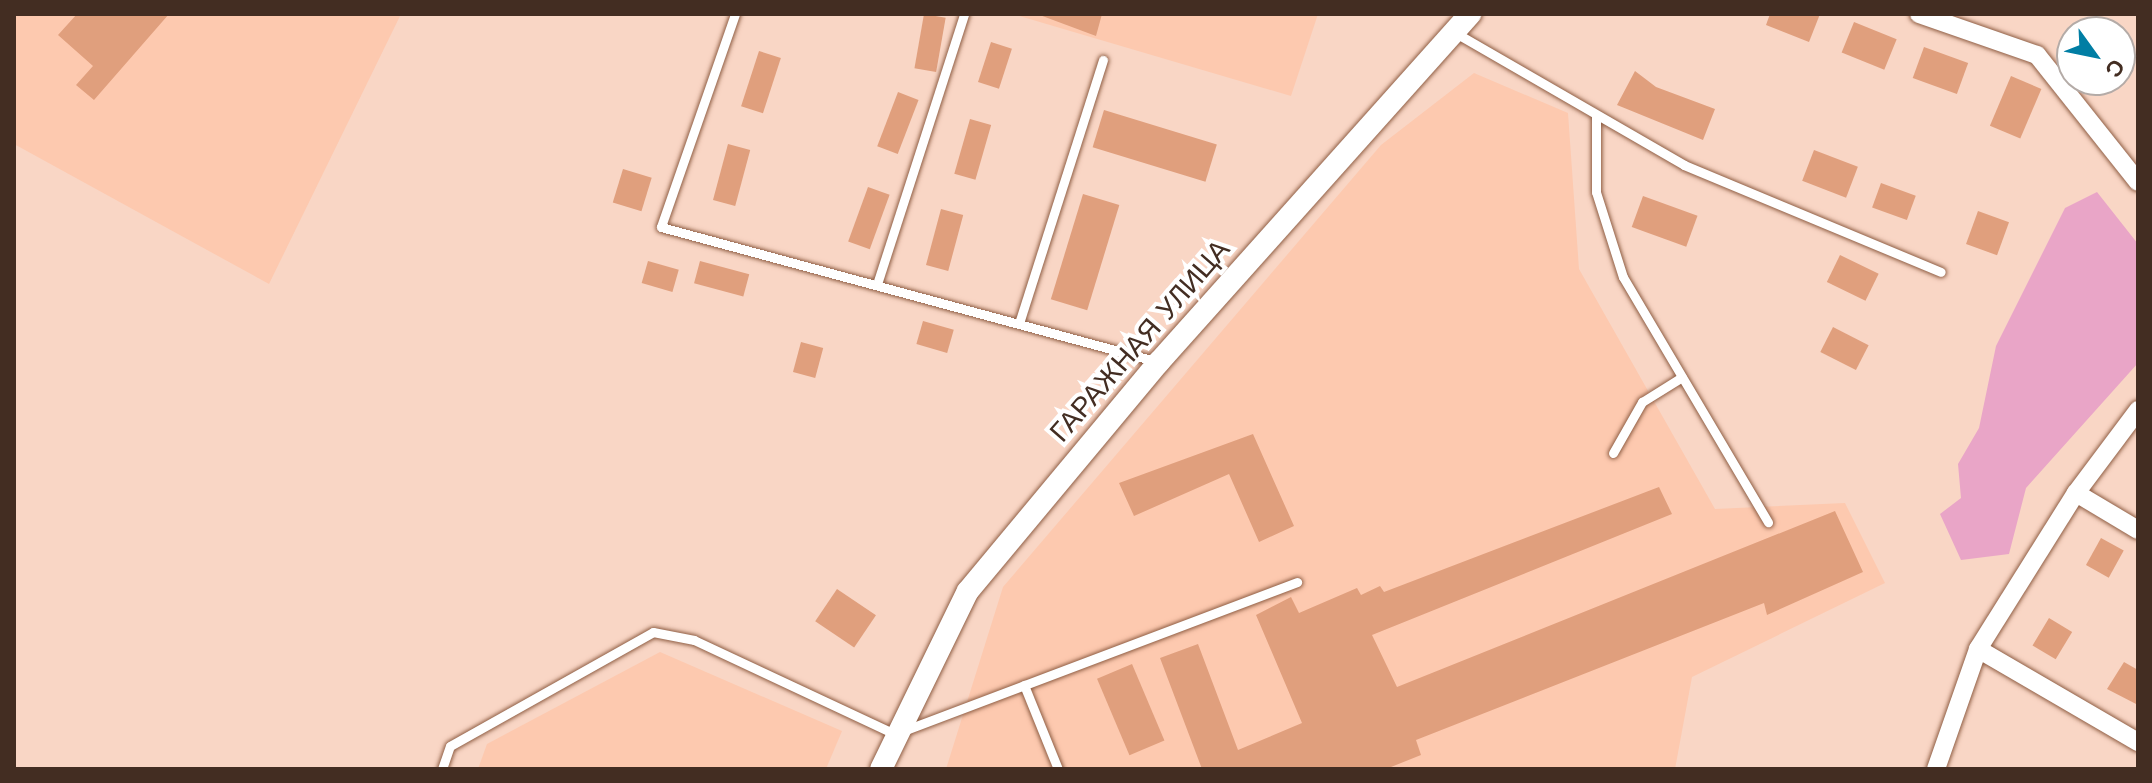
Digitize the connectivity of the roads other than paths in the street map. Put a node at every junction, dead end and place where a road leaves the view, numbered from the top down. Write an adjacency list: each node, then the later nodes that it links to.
1 (735, 14): 10 (lane)
2 (964, 14): 10 (lane)
3 (1470, 14): 5 (street, ГАРАЖНАЯ УЛИЦА)
4 (1919, 14): 8 (street)
5 (1454, 32): 7 (lane); 12 (street, ГАРАЖНАЯ УЛИЦА)
6 (1103, 60): 11 (lane)
7 (1596, 115): 9 (lane); 13 (lane)
8 (2138, 182)
9 (1941, 272)
10 (877, 284): 11 (lane)
11 (1020, 320): 12 (lane)
12 (1159, 362): 22 (street, ГАРАЖНАЯ УЛИЦА)
13 (1682, 377): 15 (lane); 17 (lane)
14 (2138, 410): 16 (street)
15 (1613, 453)
16 (2076, 493): 18 (street); 20 (street)
17 (1768, 522)
18 (2138, 530)
19 (1297, 582): 21 (lane)
20 (1978, 649): 23 (street); 27 (street)
21 (1024, 685): 22 (lane); 26 (lane)
22 (895, 734): 24 (lane); 25 (street, ГАРАЖНАЯ УЛИЦА)
23 (2138, 742)
24 (442, 769)
25 (881, 769)
26 (1058, 769)
27 (1936, 769)

